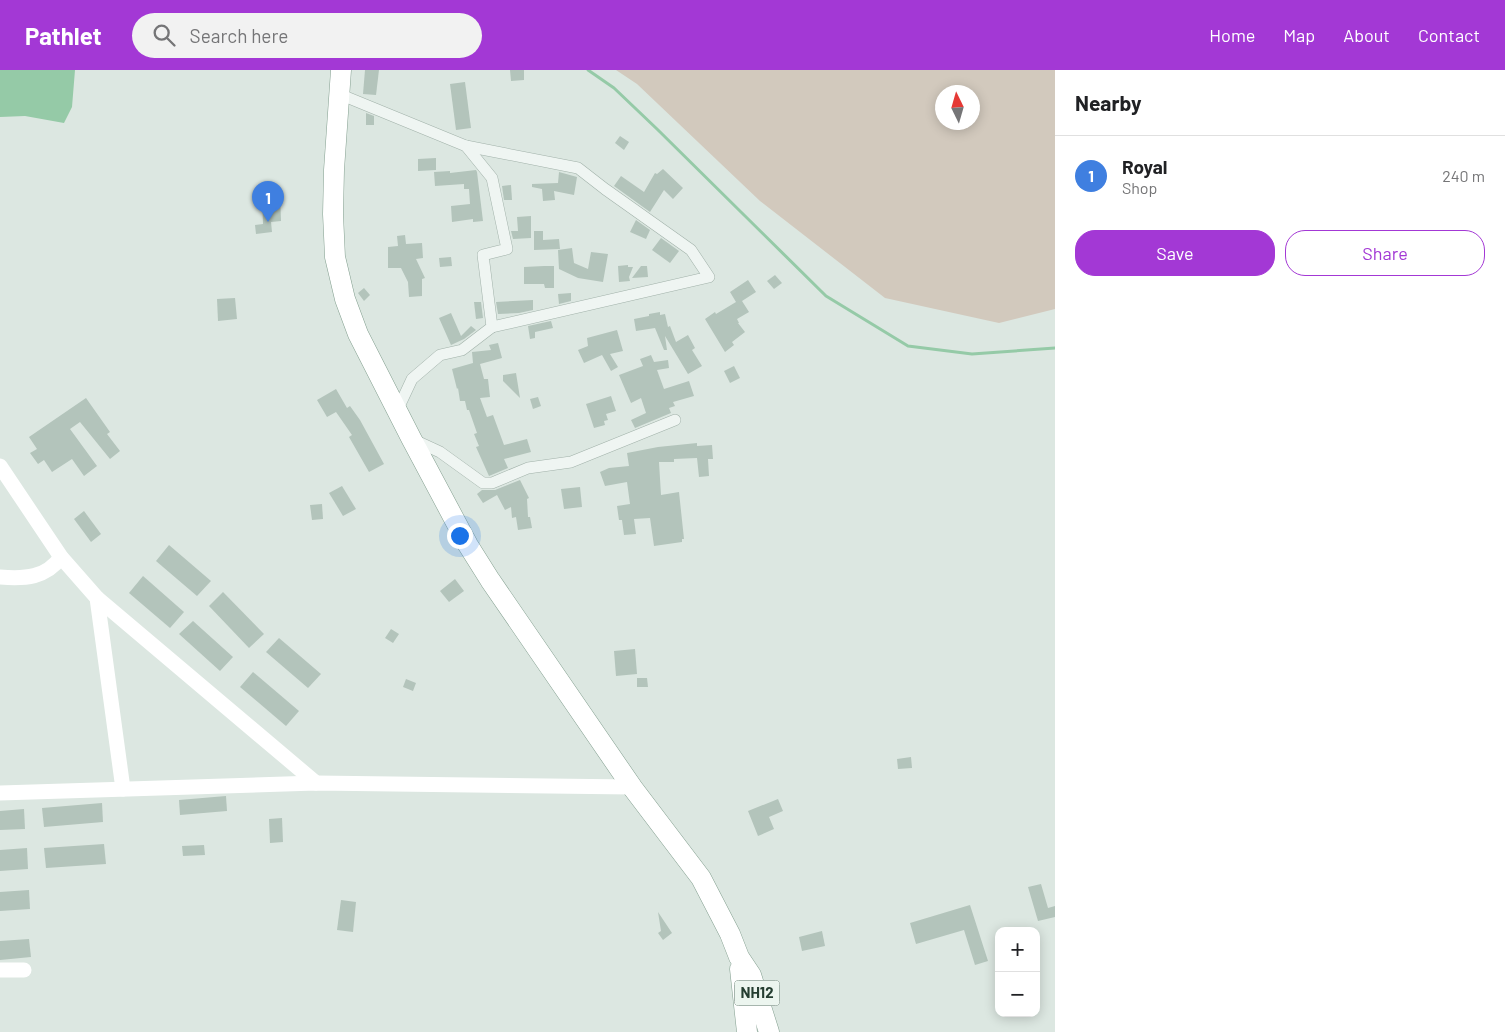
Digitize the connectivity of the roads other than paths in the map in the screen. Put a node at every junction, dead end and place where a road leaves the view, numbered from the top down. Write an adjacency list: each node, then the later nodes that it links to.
1 (341, 70): 2 (highway, NH12)
2 (339, 94): 3 (street); 5 (highway, NH12)
3 (466, 146): 4 (street); 4 (street)
4 (492, 327): 5 (street)
5 (398, 411): 7 (highway, NH12)
6 (675, 420): 7 (street)
7 (411, 438): 13 (highway, NH12)
8 (0, 466): 9 (street)
9 (61, 557): 10 (street); 11 (street)
10 (0, 577)
11 (97, 598): 12 (street); 14 (street)
12 (316, 783): 13 (street); 14 (street)
13 (632, 787): 16 (highway, NH12)
14 (123, 789): 15 (street)
15 (0, 793)
16 (739, 957): 19 (highway, NH12); 20 (highway, NH12)
17 (0, 970): 18 (street)
18 (24, 970)
19 (747, 1032)
20 (770, 1032)

